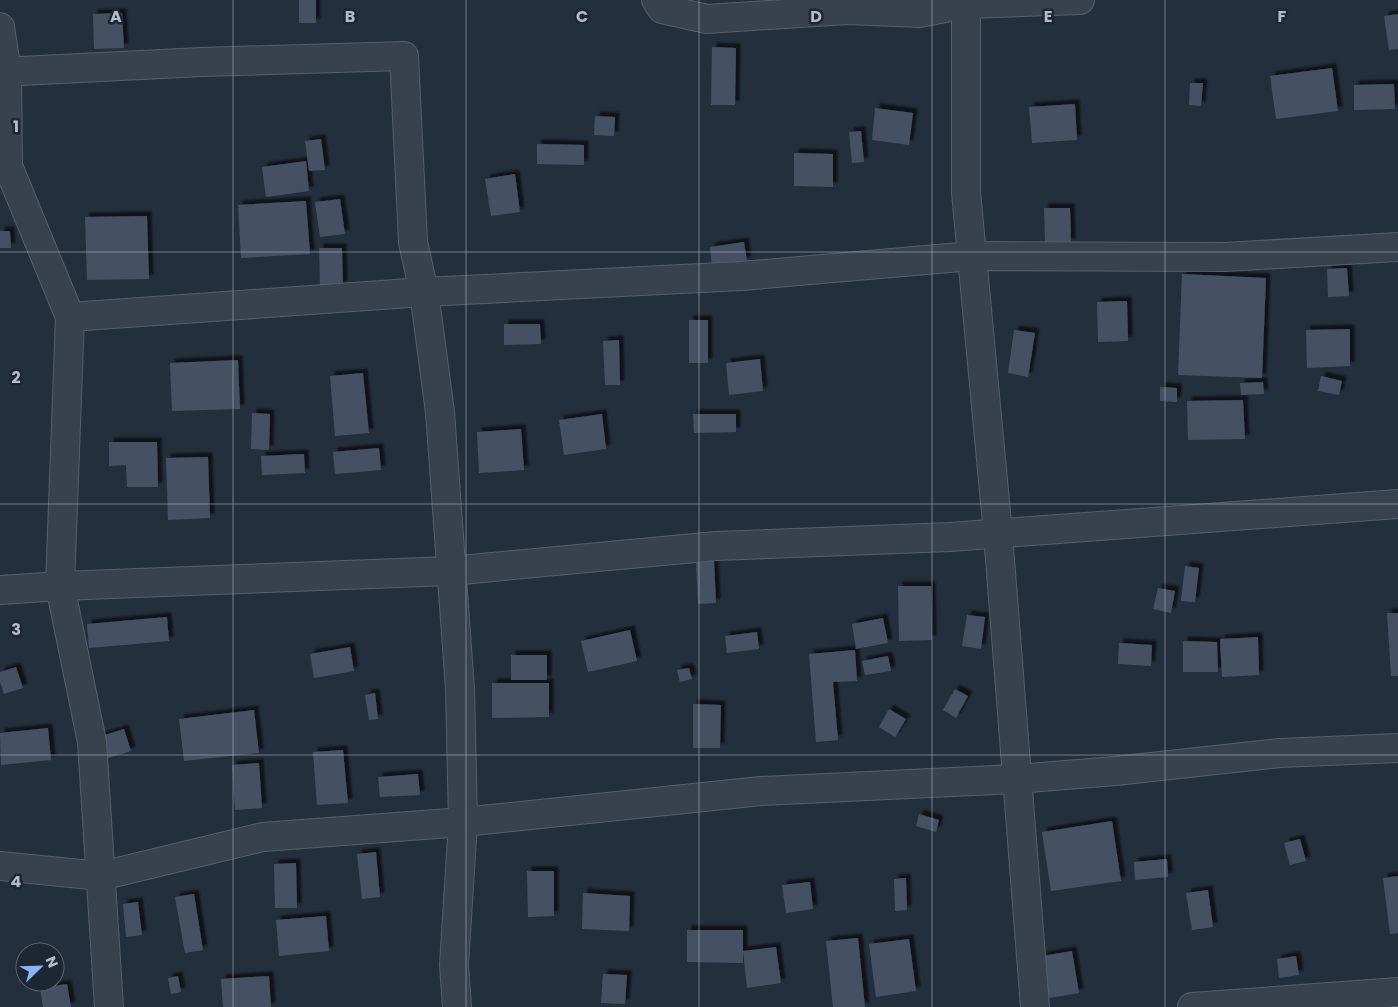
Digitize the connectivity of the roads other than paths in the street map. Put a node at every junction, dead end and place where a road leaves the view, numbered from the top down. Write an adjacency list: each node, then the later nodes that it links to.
1 (656, 0): 4 (street)
2 (1080, 0): 3 (street)
3 (966, 4): 4 (street); 8 (street)
4 (919, 7)
5 (0, 27): 6 (street)
6 (4, 72): 9 (street); 10 (street)
7 (1398, 247): 8 (street)
8 (972, 256): 9 (street); 12 (street)
9 (424, 292): 10 (street); 13 (street)
10 (70, 317): 14 (street)
11 (1398, 504): 12 (street)
12 (998, 534): 13 (street); 17 (street)
13 (450, 572): 14 (street); 18 (street)
14 (60, 586): 15 (street); 20 (street)
15 (0, 590)
16 (1398, 748): 17 (street)
17 (1016, 779): 18 (street); 24 (street)
18 (463, 822): 20 (street); 23 (street)
19 (0, 866): 20 (street)
20 (101, 876): 22 (street)
21 (1398, 992): 25 (street)
22 (109, 1007)
23 (457, 1007)
24 (1035, 1007)
25 (1192, 1007)

